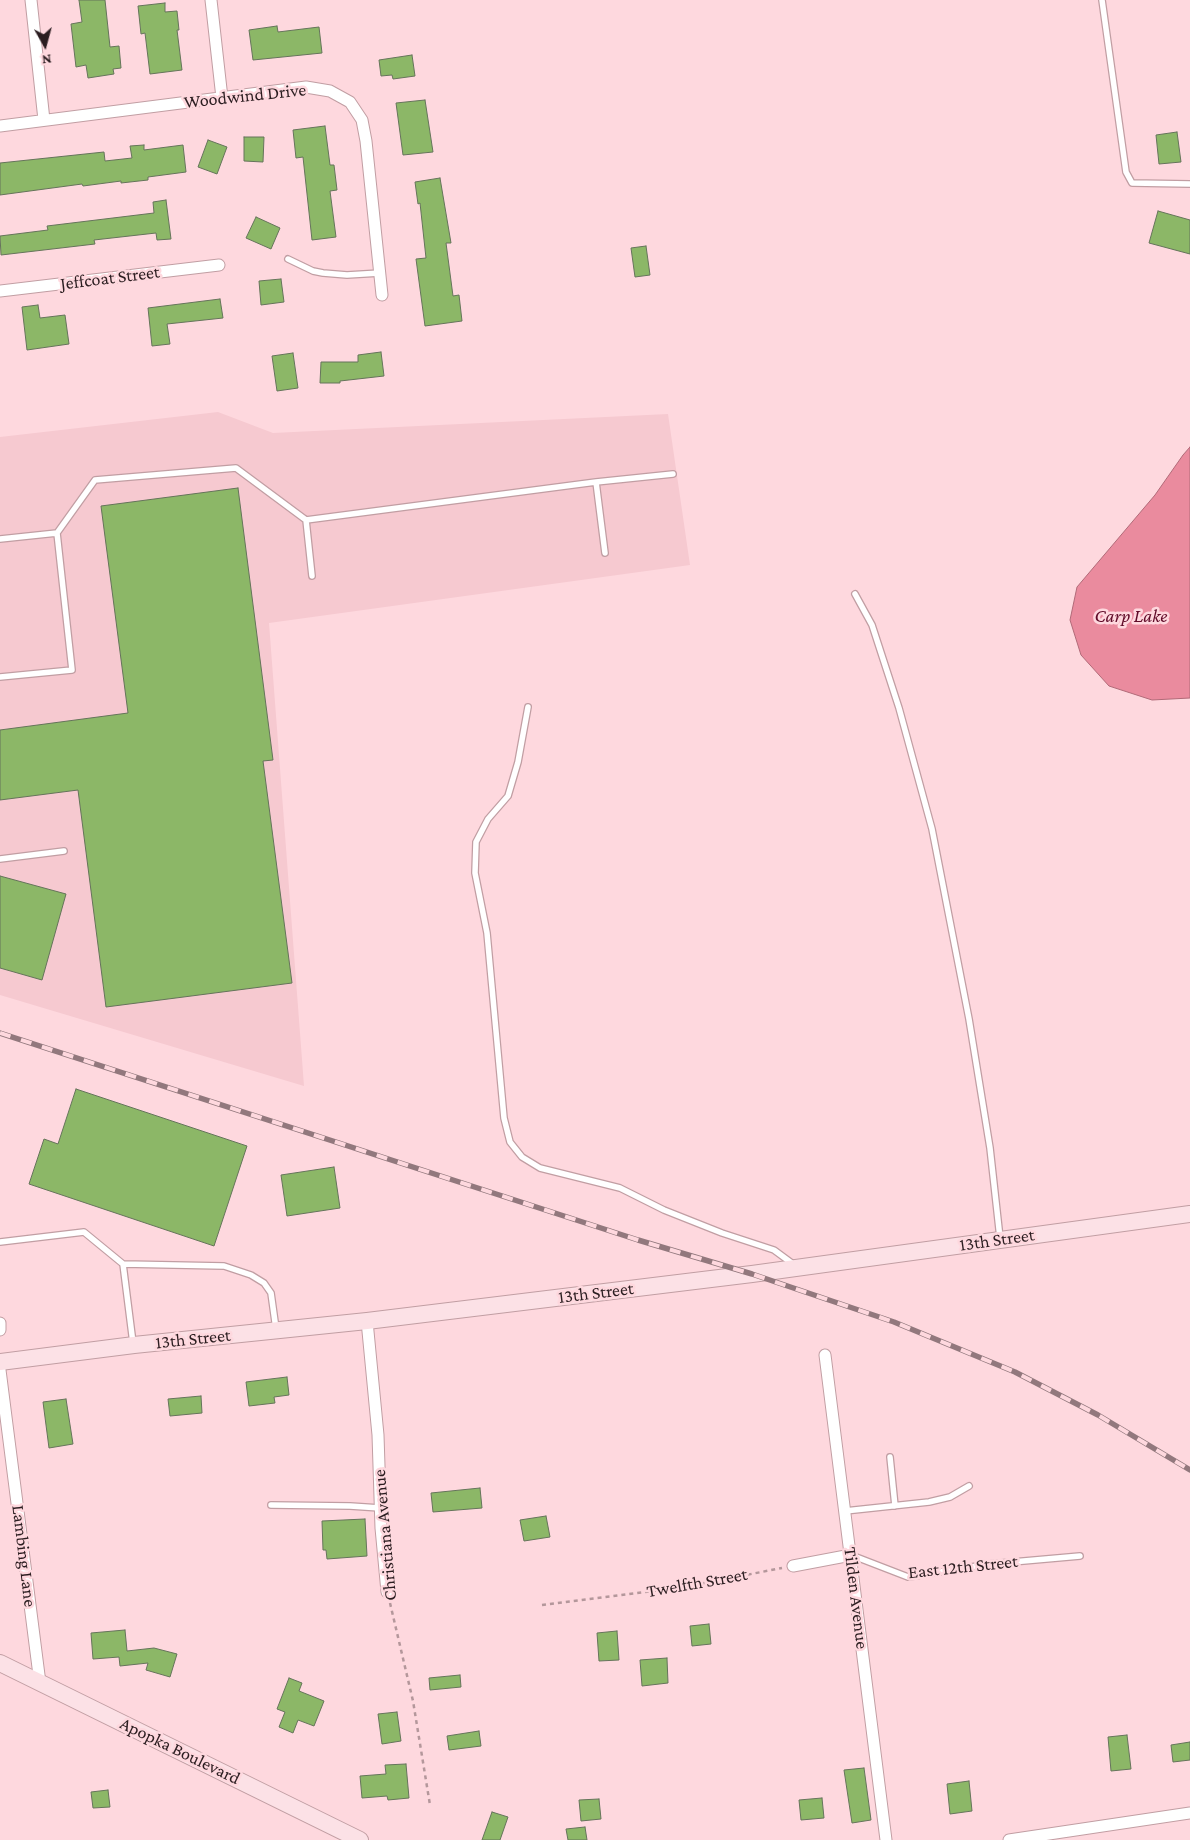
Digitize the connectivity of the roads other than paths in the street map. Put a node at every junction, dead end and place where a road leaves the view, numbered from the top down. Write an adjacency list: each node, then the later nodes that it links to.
1 (31, 0): 5 (street)
2 (210, 0): 4 (street)
3 (1102, 0): 7 (lane)
4 (222, 98): 5 (street, Woodwind Drive); 10 (street, Woodwind Drive)
5 (44, 120): 6 (street, Woodwind Drive)
6 (0, 126)
7 (1190, 184)
8 (288, 259): 10 (lane)
9 (219, 265): 11 (street, Jeffcoat Street)
10 (380, 273): 12 (street, Woodwind Drive)
11 (0, 291)
12 (382, 295)
13 (673, 474): 14 (lane)
14 (596, 482): 15 (lane); 18 (lane)
15 (306, 520): 16 (lane); 19 (lane)
16 (56, 533): 17 (lane); 21 (lane)
17 (0, 540)
18 (605, 553)
19 (312, 576)
20 (855, 594): 26 (lane)
21 (0, 677)
22 (528, 707): 29 (lane)
23 (64, 851): 24 (lane)
24 (0, 859)
25 (1190, 1214): 26 (street, 13th Street)
26 (1000, 1240): 29 (street, 13th Street)
27 (0, 1242): 28 (lane)
28 (123, 1264): 33 (lane); 34 (lane)
29 (799, 1268): 30 (street, 13th Street)
30 (367, 1321): 33 (street, 13th Street); 42 (street, Christiana Avenue)
31 (0, 1323): 32 (street)
32 (0, 1330)
33 (277, 1330): 34 (street, 13th Street)
34 (134, 1345): 36 (street, 13th Street)
35 (825, 1355): 43 (street, Tilden Avenue)
36 (0, 1362)
37 (0, 1370): 49 (street, Lambing Lane)
38 (890, 1457): 41 (lane)
39 (970, 1486): 41 (lane)
40 (271, 1505): 42 (lane)
41 (896, 1506): 43 (lane)
42 (380, 1508): 47 (street, Christiana Avenue)
43 (845, 1511): 44 (street, Tilden Avenue)
44 (851, 1555): 45 (lane, East 12th Street); 46 (street); 52 (street, Tilden Avenue)
45 (1080, 1556)
46 (793, 1566)
47 (387, 1592)
48 (0, 1663): 49 (street, Apopka Boulevard)
49 (40, 1683): 51 (street, Apopka Boulevard)
50 (1190, 1813): 53 (street)
51 (360, 1840)
52 (886, 1840)
53 (1009, 1840)

